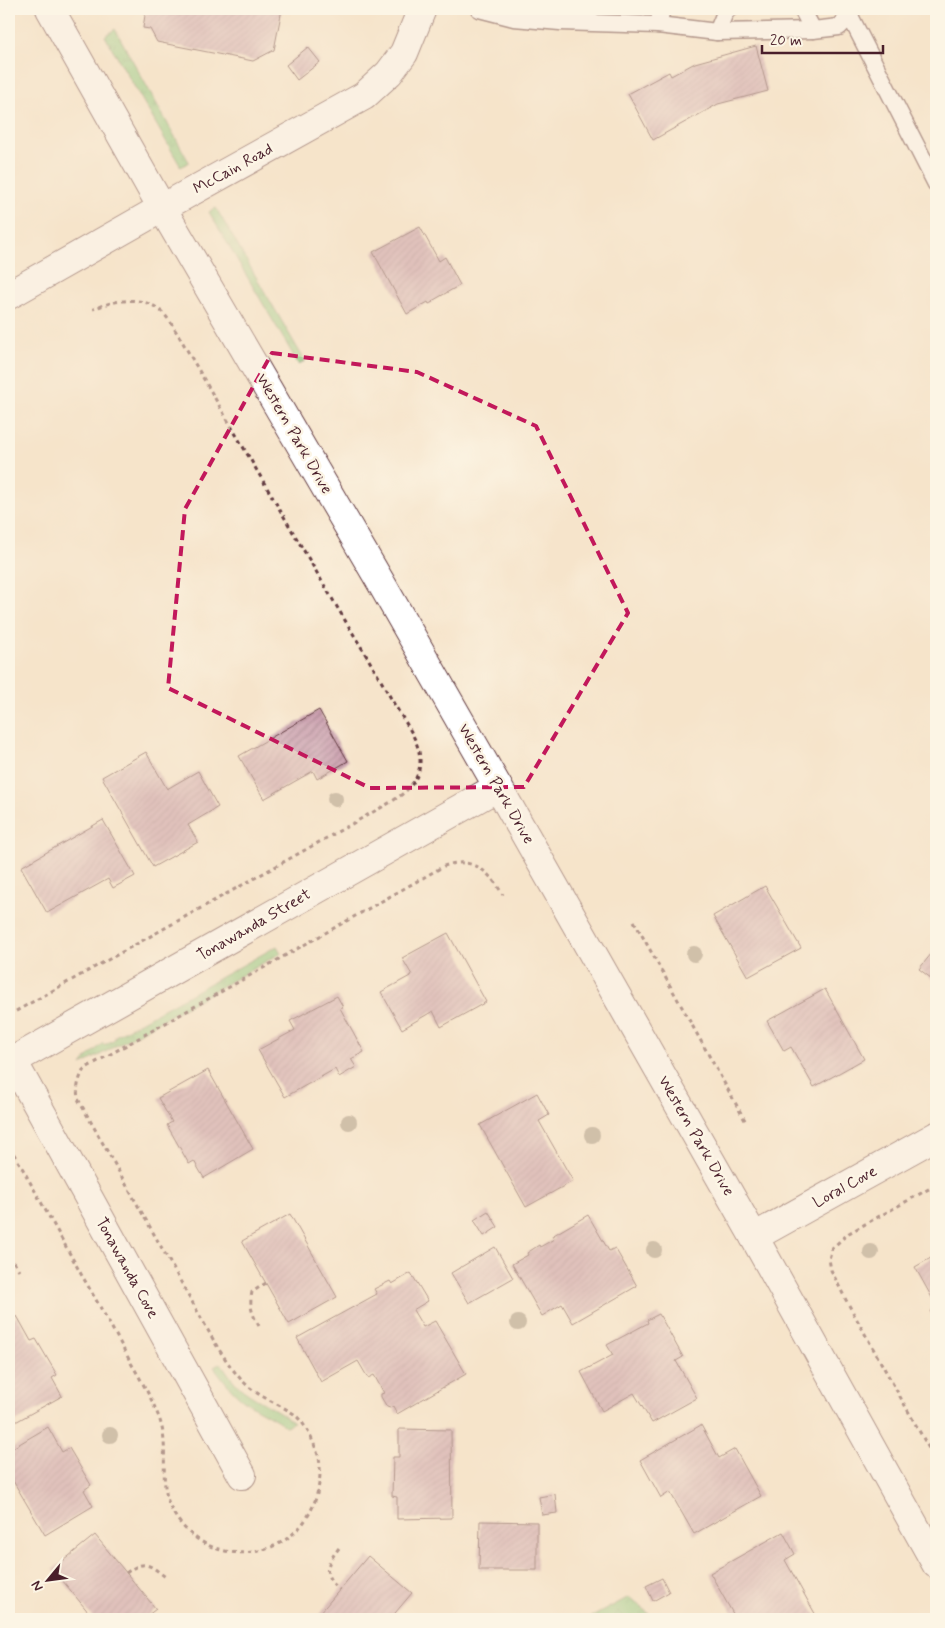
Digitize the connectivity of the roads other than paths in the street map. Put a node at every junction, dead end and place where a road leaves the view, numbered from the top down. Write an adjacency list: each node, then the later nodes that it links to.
1 (422, 9): 11 (street, McCain Road)
2 (479, 9): 7 (lane)
3 (728, 9): 9 (lane)
4 (802, 9): 8 (lane)
5 (54, 11): 11 (street, Western Park Drive)
6 (851, 13): 8 (lane); 10 (lane)
7 (660, 17): 9 (lane)
8 (813, 30): 9 (lane)
9 (717, 32)
10 (936, 184)
11 (162, 208): 12 (street, McCain Road); 13 (street, Western Park Drive)
12 (9, 294)
13 (498, 787): 14 (street, Tonawanda Street); 16 (street, Western Park Drive)
14 (11, 1062): 17 (street, Tonawanda Cove)
15 (936, 1136): 16 (street, Loral Cove)
16 (754, 1237): 18 (street, Western Park Drive)
17 (242, 1475)
18 (936, 1564)

